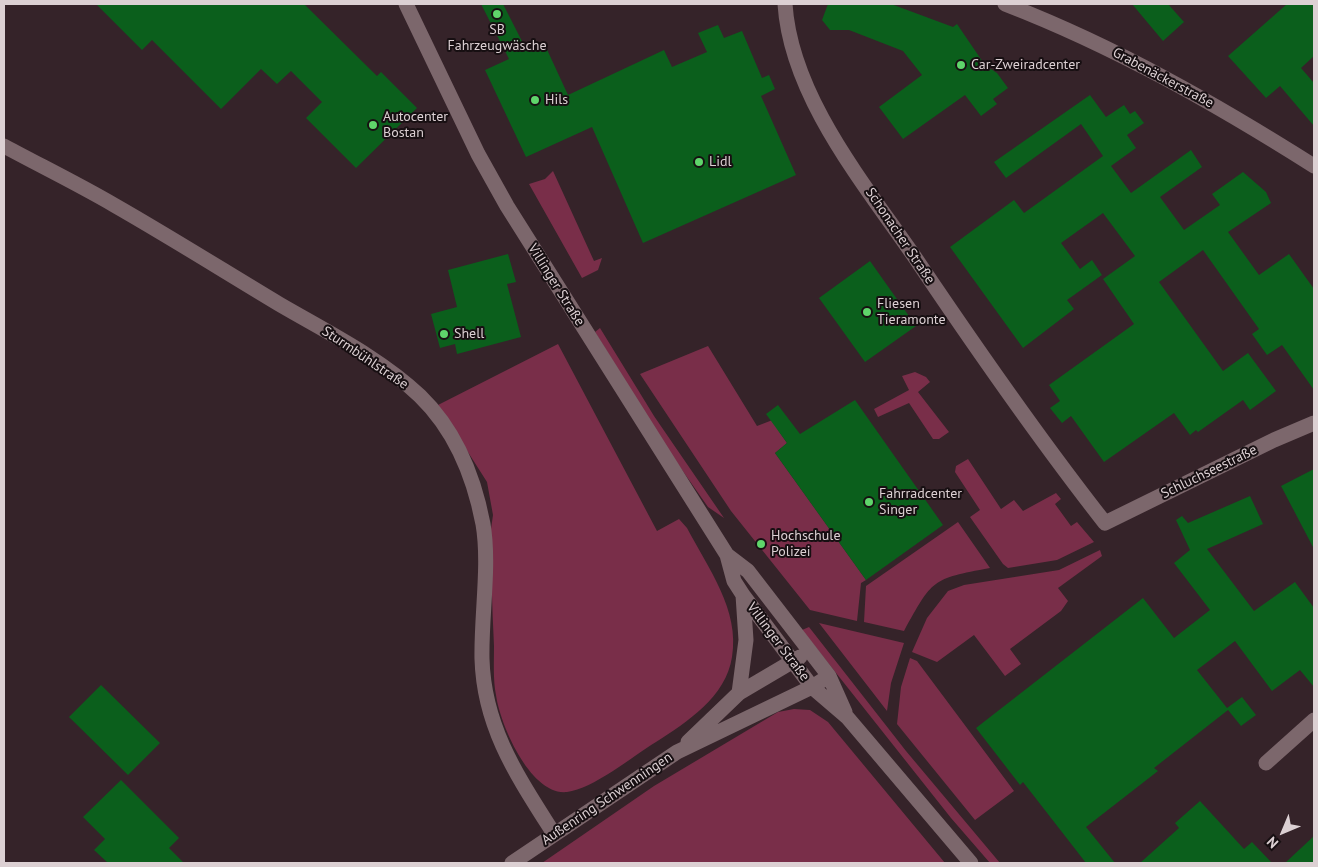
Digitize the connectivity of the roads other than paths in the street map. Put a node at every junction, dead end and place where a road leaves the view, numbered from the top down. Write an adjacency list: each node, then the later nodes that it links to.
1 (406, 4): 8 (street, Villinger Straße)
2 (785, 4): 7 (street, Schonacher Straße)
3 (1005, 4): 5 (street, Grabenäckerstraße)
4 (4, 146): 19 (street, Sturmbühlstraße)
5 (1314, 166)
6 (1314, 423): 7 (street, Schluchseestraße)
7 (1105, 523)
8 (727, 555): 9 (street, Villinger Straße); 10 (street, Villinger Straße)
9 (743, 596): 11 (street, Villinger Straße); 14 (street)
10 (809, 651): 11 (street, Außenring Schwenningen); 12 (street, Villinger Straße)
11 (792, 662): 13 (street, Villinger Straße); 14 (street, Außenring Schwenningen)
12 (829, 676): 13 (street, Außenring Schwenningen); 15 (street, Villinger Straße)
13 (812, 687): 15 (street, Villinger Straße); 17 (street, Außenring Schwenningen)
14 (739, 693): 17 (street, Außenring Schwenningen)
15 (847, 717): 21 (street, Villinger Straße)
16 (1314, 720): 18 (street)
17 (677, 752): 19 (street, Außenring Schwenningen)
18 (1266, 763)
19 (554, 834): 20 (street, Außenring Schwenningen)
20 (512, 863)
21 (970, 863)

